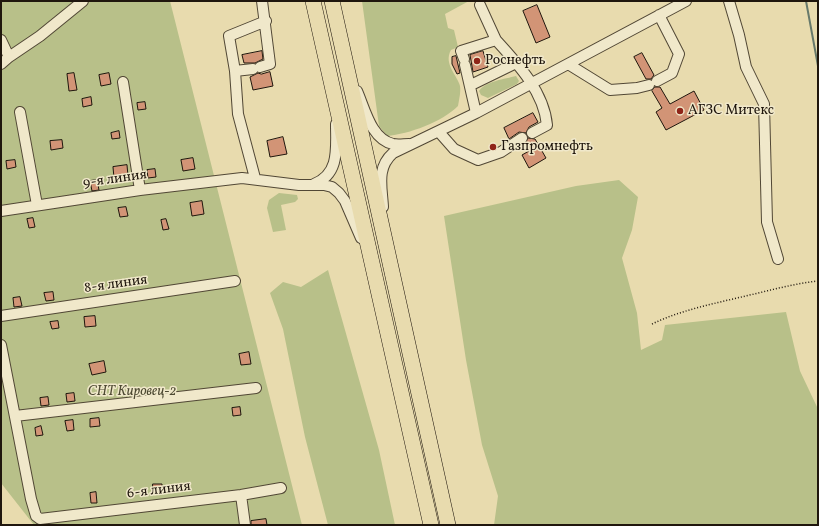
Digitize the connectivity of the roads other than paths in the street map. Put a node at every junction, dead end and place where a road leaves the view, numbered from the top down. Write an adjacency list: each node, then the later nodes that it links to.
1 (83, 1): 12 (street)
2 (262, 1): 9 (street)
3 (313, 1): 21 (highway)
4 (332, 1): 16 (highway)
5 (686, 1): 8 (street)
6 (729, 1): 35 (street)
7 (480, 5): 11 (street)
8 (659, 15): 15 (street); 15 (street)
9 (266, 21): 17 (street); 17 (street)
10 (1, 40): 12 (street)
11 (496, 40): 13 (street); 20 (street)
12 (9, 57): 14 (street)
13 (516, 63): 19 (street); 20 (street)
14 (1, 64)
15 (568, 64): 19 (street)
16 (347, 68): 27 (street); 33 (highway)
17 (235, 71): 28 (street)
18 (122, 82): 30 (street)
19 (531, 84): 23 (street); 25 (street)
20 (471, 85): 23 (street)
21 (335, 100): 29 (street); 34 (highway)
22 (20, 112): 31 (street)
23 (476, 113): 24 (street)
24 (439, 132): 26 (street); 27 (street)
25 (532, 133)
26 (522, 138)
27 (409, 144): 33 (street)
28 (255, 178): 29 (street, 9-я линия); 30 (street, 9-я линия)
29 (310, 186): 34 (street, 9-я линия)
30 (140, 190): 31 (street, 9-я линия)
31 (37, 206): 32 (street, 9-я линия)
32 (1, 211)
33 (384, 238): 45 (highway)
34 (370, 256): 44 (highway)
35 (778, 259)
36 (235, 281): 37 (street, 8-я линия)
37 (1, 316)
38 (1, 345): 40 (street)
39 (256, 388): 40 (street)
40 (15, 416): 42 (street, 6-я линия)
41 (281, 488): 42 (street, 6-я линия)
42 (241, 495): 43 (street)
43 (245, 525)
44 (431, 525)
45 (448, 525)

